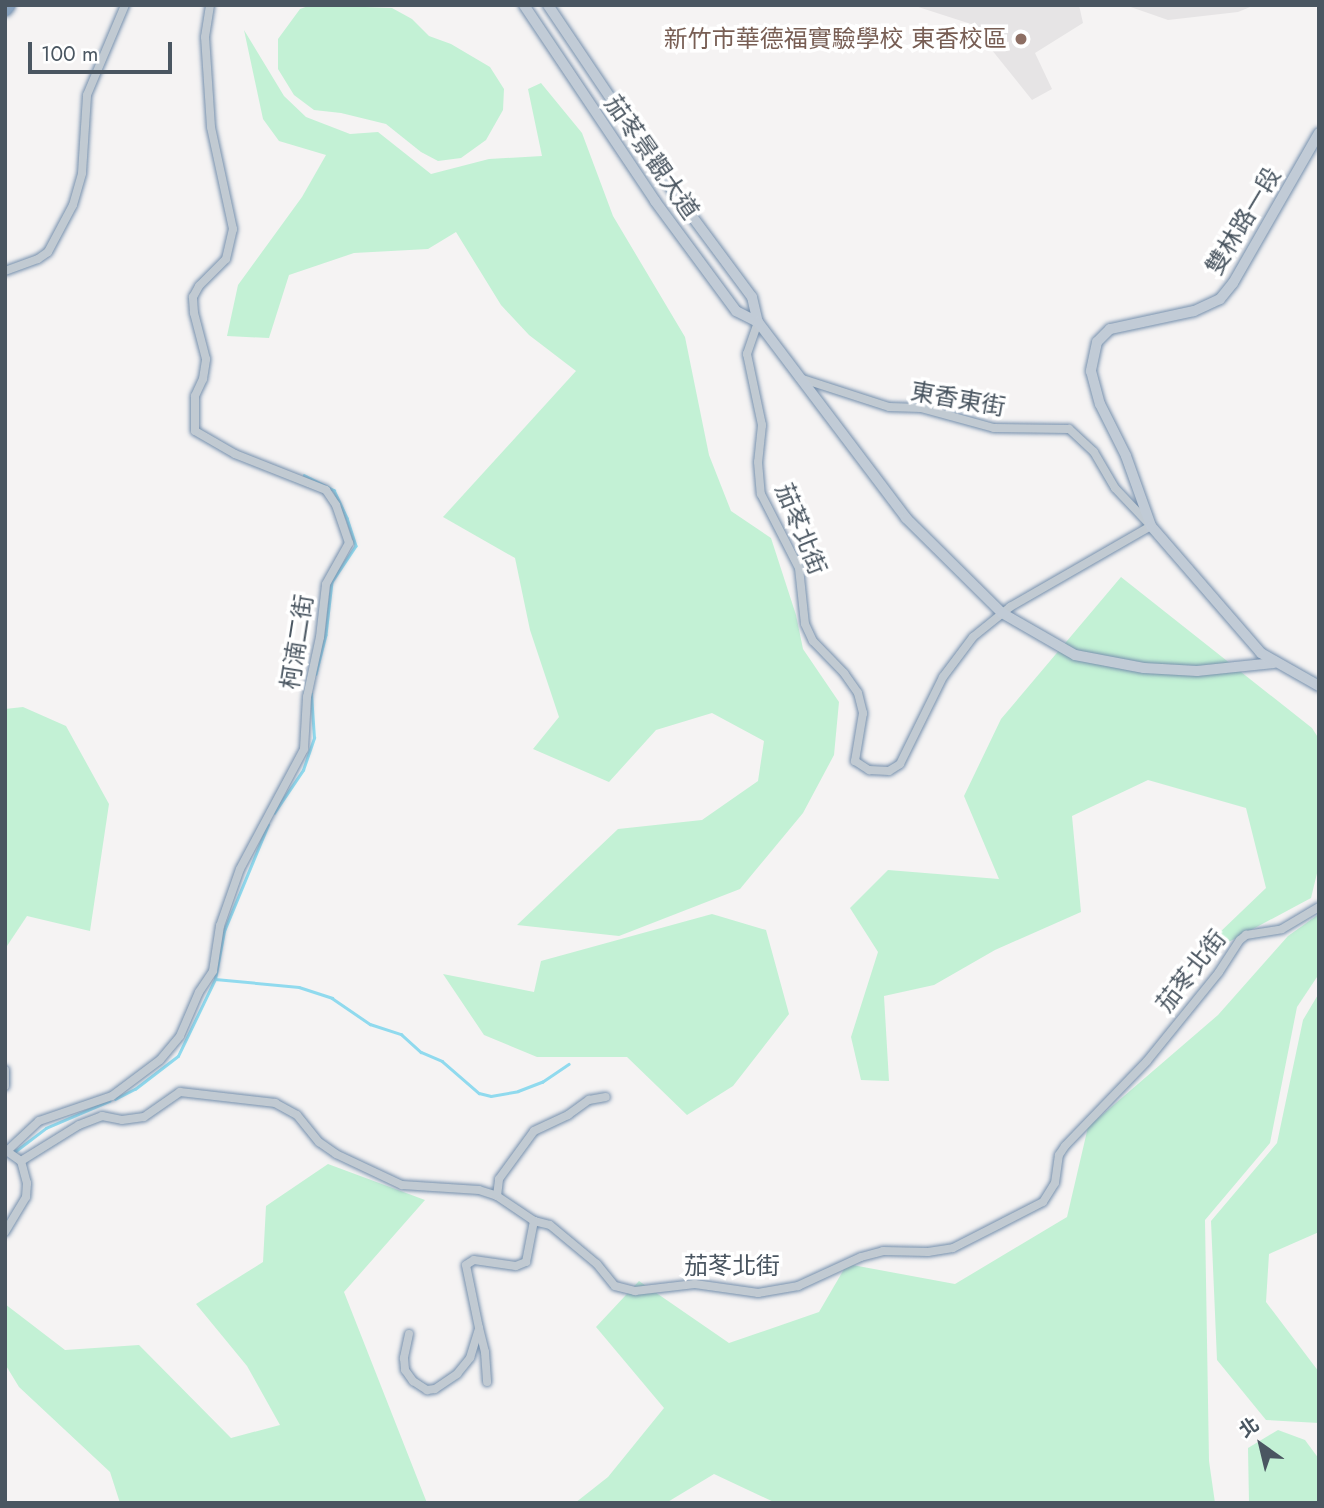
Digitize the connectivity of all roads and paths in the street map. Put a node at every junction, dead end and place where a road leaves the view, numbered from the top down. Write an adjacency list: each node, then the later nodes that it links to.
1 (125, 5): 6 (street)
2 (210, 5): 17 (street, 柯湳二街)
3 (524, 5): 7 (street, 茄苳景觀大道)
4 (548, 5): 7 (street, 茄苳景觀大道)
5 (1319, 133): 9 (street, 雙林路一段)
6 (5, 271)
7 (758, 321): 8 (street, 茄苳景觀大道); 10 (street, 茄苳北街)
8 (800, 378): 9 (street, 東香東街); 10 (street, 茄苳景觀大道)
9 (1151, 526): 10 (street, 茄苳北街); 11 (street)
10 (1002, 613): 11 (street, 茄苳景觀大道)
11 (1274, 663): 12 (street)
12 (1318, 688)
13 (1319, 907): 20 (street, 茄苳北街)
14 (5, 1070): 15 (street)
15 (5, 1086)
16 (606, 1097): 19 (street)
17 (6, 1151): 18 (street)
18 (22, 1161): 19 (street, 茄苳北街); 21 (street)
19 (497, 1196): 20 (street, 茄苳北街)
20 (534, 1221): 22 (street)
21 (5, 1232)
22 (479, 1328): 23 (street); 24 (street)
23 (409, 1334)
24 (487, 1382)

